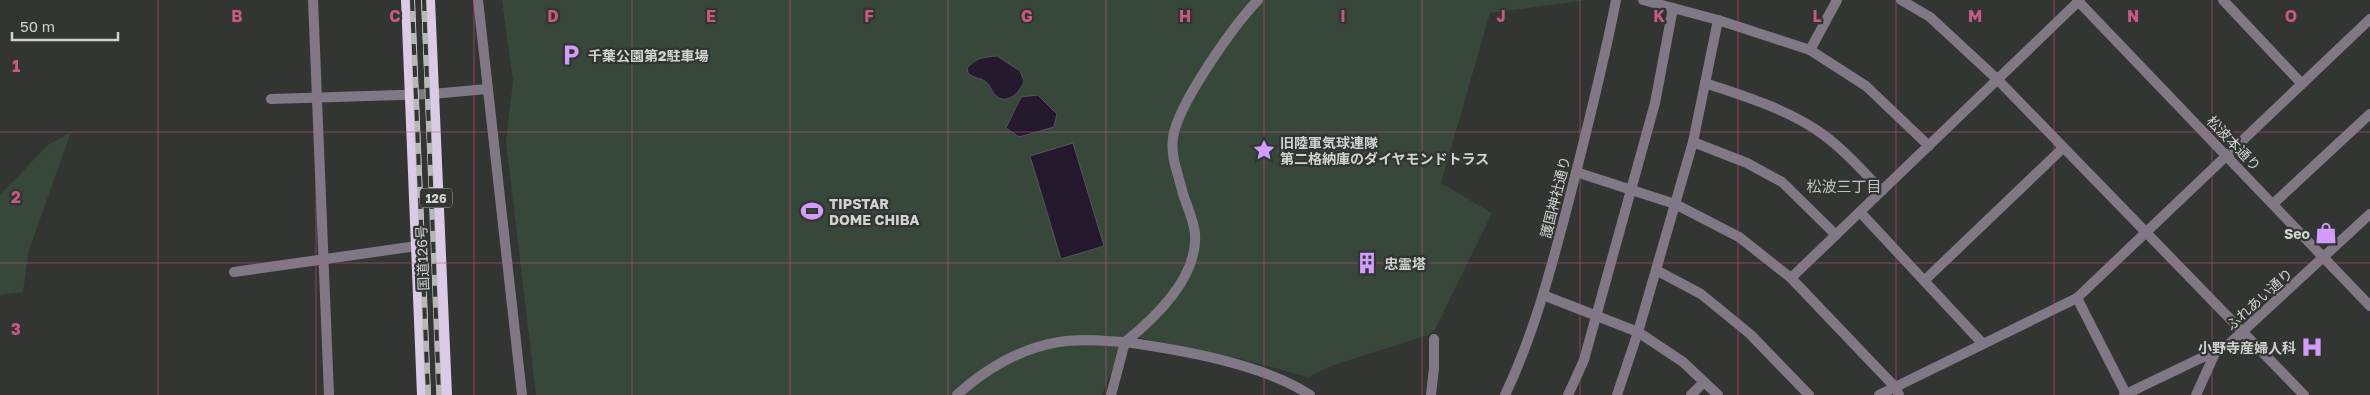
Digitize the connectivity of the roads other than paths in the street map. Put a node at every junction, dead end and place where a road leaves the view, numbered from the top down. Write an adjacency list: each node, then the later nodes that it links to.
1 (313, 0): 22 (street)
2 (408, 0): 20 (highway, 国道126号 / 126)
3 (428, 0): 21 (highway, 国道126号 / 126)
4 (478, 0): 19 (street)
5 (1258, 0): 52 (street)
6 (1616, 0): 29 (street, 護国神社通り)
7 (1643, 0): 12 (street)
8 (1837, 0): 15 (street)
9 (1901, 0): 16 (street)
10 (2079, 0): 16 (street); 28 (street, 松波本通り)
11 (2228, 2): 18 (street)
12 (1673, 8): 13 (street); 30 (street)
13 (1718, 20): 15 (street); 17 (street)
14 (2370, 20): 18 (street)
15 (1810, 50): 26 (street)
16 (1998, 80): 26 (street); 27 (street)
17 (1706, 83): 25 (street); 31 (street)
18 (2302, 84): 28 (street)
19 (487, 89): 21 (street); 60 (street)
20 (413, 94): 21 (street); 22 (street); 38 (highway, 国道126号 / 126)
21 (432, 94): 59 (highway, 国道126号 / 126)
22 (318, 97): 23 (street); 40 (street)
23 (271, 99)
24 (2370, 114): 33 (street)
25 (1693, 142): 32 (street); 37 (street)
26 (1930, 146): 31 (street)
27 (2063, 148): 36 (street); 44 (street)
28 (2226, 156): 33 (street, 松波本通り); 36 (street)
29 (1576, 172): 30 (street); 45 (street, 護国神社通り)
30 (1631, 190): 32 (street); 48 (street)
31 (1882, 191): 34 (street)
32 (1675, 204): 41 (street); 43 (street)
33 (2273, 204): 39 (street, 松波本通り)
34 (1860, 212): 37 (street); 44 (street)
35 (2370, 214): 39 (street, ふれあい通り)
36 (2146, 234): 46 (street); 50 (street)
37 (1836, 235): 43 (street)
38 (417, 246): 40 (street); 58 (highway, 国道126号 / 126)
39 (2324, 258): 47 (street, 松波本通り); 50 (street, ふれあい通り)
40 (324, 259): 42 (street); 57 (street)
41 (1656, 270): 49 (street); 70 (street)
42 (234, 272)
43 (1791, 278): 56 (street)
44 (1925, 280): 53 (street)
45 (1543, 295): 48 (street); 65 (street, 護国神社通り)
46 (2077, 298): 53 (street); 72 (street)
47 (2370, 306)
48 (1596, 315): 49 (street); 66 (street)
49 (1638, 332): 55 (street); 67 (street)
50 (2242, 333): 54 (street, ふれあい通り); 74 (street)
51 (1434, 339): 64 (street)
52 (1126, 342): 61 (street); 62 (street); 63 (street)
53 (1983, 344): 56 (street)
54 (2216, 351): 72 (street, ふれあい通り); 73 (street)
55 (1704, 382): 68 (street); 69 (street)
56 (1897, 391): 71 (street)
57 (329, 395)
58 (424, 395)
59 (444, 395)
60 (522, 395)
61 (957, 395)
62 (1111, 395)
63 (1310, 395)
64 (1431, 395)
65 (1505, 395)
66 (1568, 395)
67 (1617, 395)
68 (1691, 395)
69 (1718, 395)
70 (1810, 395)
71 (1879, 395)
72 (2125, 395)
73 (2196, 395)
74 (2304, 395)

